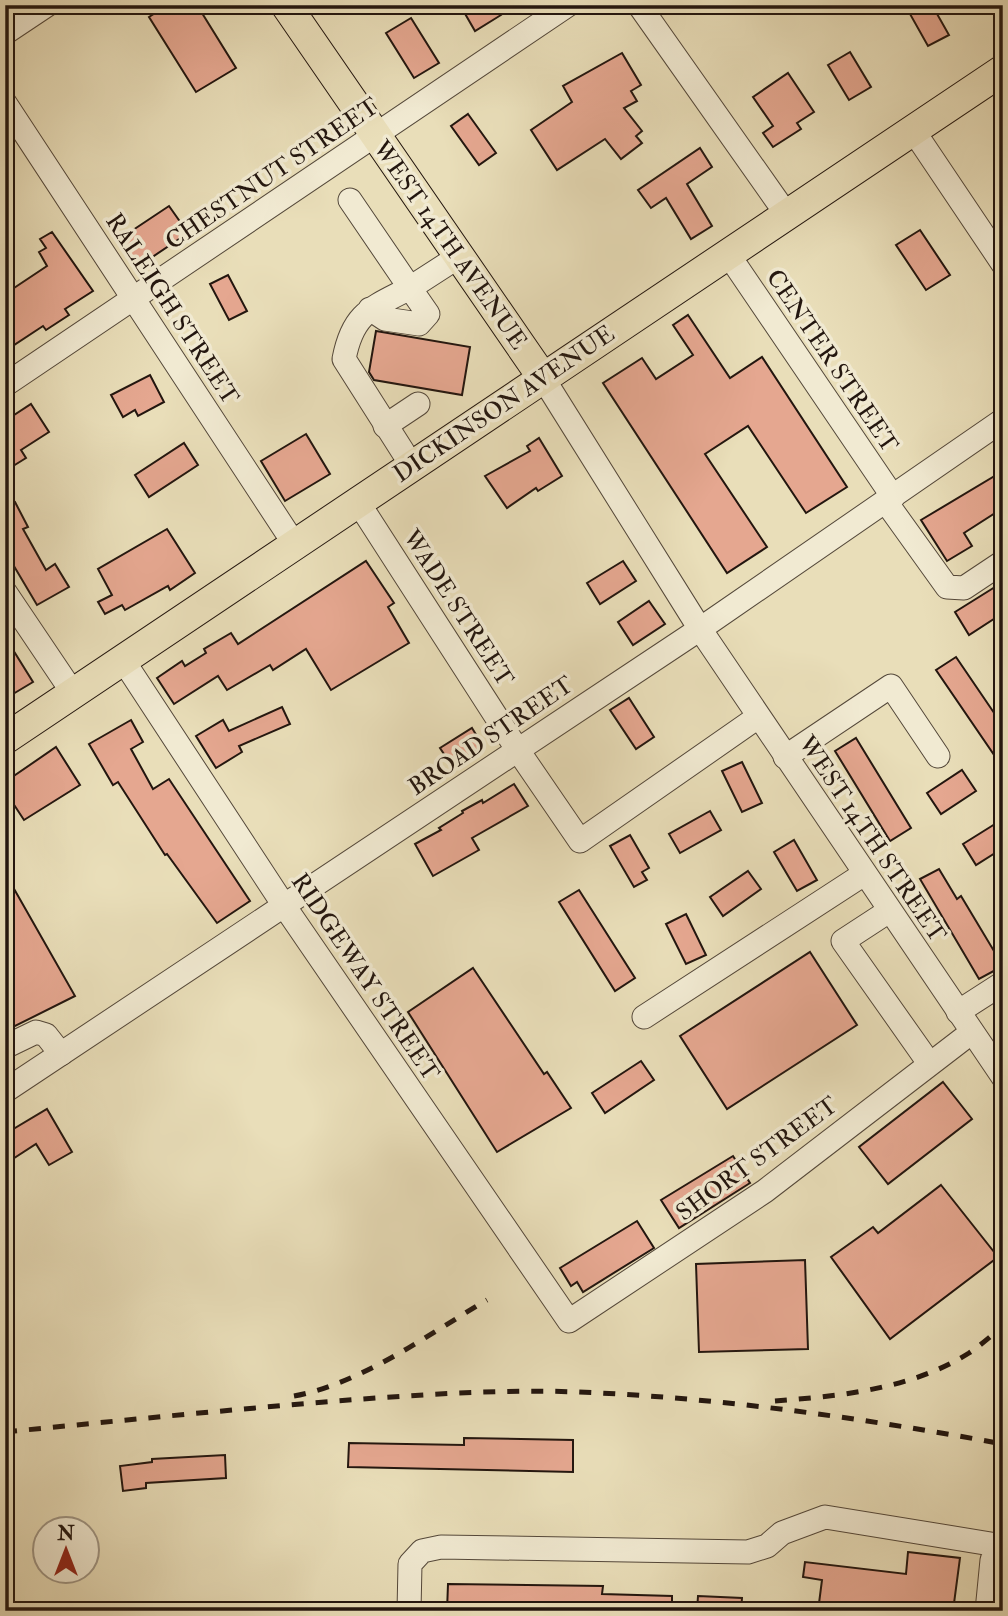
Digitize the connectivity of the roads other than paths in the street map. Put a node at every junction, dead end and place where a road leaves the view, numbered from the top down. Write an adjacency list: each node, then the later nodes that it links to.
1 (47, 5): 5 (street)
2 (286, 5): 9 (main road, WEST 14TH AVENUE)
3 (568, 5): 9 (street, CHESTNUT STREET)
4 (639, 5): 11 (street)
5 (5, 33)
6 (1003, 70): 8 (main road, DICKINSON AVENUE)
7 (5, 103): 16 (street, RALEIGH STREET)
8 (913, 130): 11 (main road, DICKINSON AVENUE); 14 (street)
9 (374, 136): 13 (main road, WEST 14TH AVENUE); 16 (street, CHESTNUT STREET)
10 (350, 200): 15 (street)
11 (786, 215): 12 (main road, DICKINSON AVENUE)
12 (728, 254): 18 (main road, DICKINSON AVENUE); 24 (street, CENTER STREET)
13 (458, 257): 15 (street); 18 (main road, WEST 14TH AVENUE)
14 (1003, 264)
15 (410, 288): 17 (street); 17 (street)
16 (135, 299): 19 (street, CHESTNUT STREET); 26 (street, RALEIGH STREET)
17 (370, 309): 22 (street)
18 (543, 378): 23 (main road, DICKINSON AVENUE); 29 (street, WEST 14TH AVENUE)
19 (5, 385)
20 (418, 404): 22 (street)
21 (1003, 420): 24 (street, BROAD STREET)
22 (385, 426): 23 (street)
23 (412, 466): 25 (main road, DICKINSON AVENUE)
24 (890, 499): 27 (street, CENTER STREET); 29 (street, BROAD STREET)
25 (358, 502): 26 (main road, DICKINSON AVENUE); 34 (street, WADE STREET)
26 (295, 545): 30 (main road, DICKINSON AVENUE)
27 (1003, 562)
28 (5, 592): 31 (street)
29 (700, 629): 32 (street, WEST 14TH STREET); 34 (street, BROAD STREET)
30 (123, 660): 31 (main road, DICKINSON AVENUE); 38 (street, RIDGEWAY STREET)
31 (73, 694): 33 (main road, DICKINSON AVENUE)
32 (758, 718): 34 (street, WADE STREET); 36 (street, WEST 14TH STREET)
33 (5, 739)
34 (517, 749): 38 (street, BROAD STREET)
35 (938, 756): 36 (street)
36 (785, 757): 37 (street, WEST 14TH STREET)
37 (864, 874): 39 (street, WEST 14TH STREET); 42 (street)
38 (285, 906): 45 (street, BROAD STREET); 49 (street, RIDGEWAY STREET)
39 (889, 911): 41 (street, WEST 14TH STREET); 46 (street)
40 (1003, 983): 41 (street)
41 (958, 1012): 43 (street, WEST 14TH STREET)
42 (643, 1017)
43 (972, 1032): 46 (street, SHORT STREET); 47 (street, WEST 14TH STREET)
44 (5, 1048): 45 (street)
45 (61, 1054): 48 (street, BROAD STREET)
46 (929, 1063): 49 (street, SHORT STREET)
47 (1003, 1077)
48 (5, 1091)
49 (569, 1321)
50 (1003, 1547): 51 (street); 52 (street)
51 (409, 1611)
52 (987, 1611)

